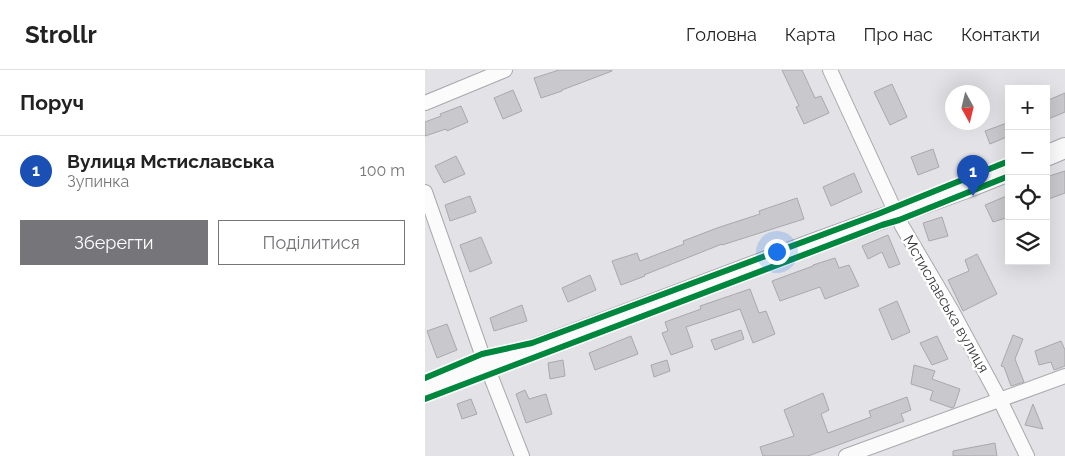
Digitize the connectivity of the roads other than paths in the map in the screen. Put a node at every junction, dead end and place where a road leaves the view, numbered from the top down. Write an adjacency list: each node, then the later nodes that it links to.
1 (505, 70): 3 (street)
2 (830, 70): 8 (street, Мстиславська вулиця)
3 (425, 103)
4 (1065, 148): 5 (main road)
5 (1050, 154)
6 (1005, 173): 8 (main road)
7 (425, 192): 9 (street)
8 (896, 214): 9 (main road); 12 (street, Мстиславська вулиця)
9 (487, 366): 11 (main road); 13 (street)
10 (1065, 376): 12 (street)
11 (425, 390)
12 (1000, 400): 14 (street); 15 (street, Мстиславська вулиця)
13 (522, 456)
14 (846, 456)
15 (1027, 456)

